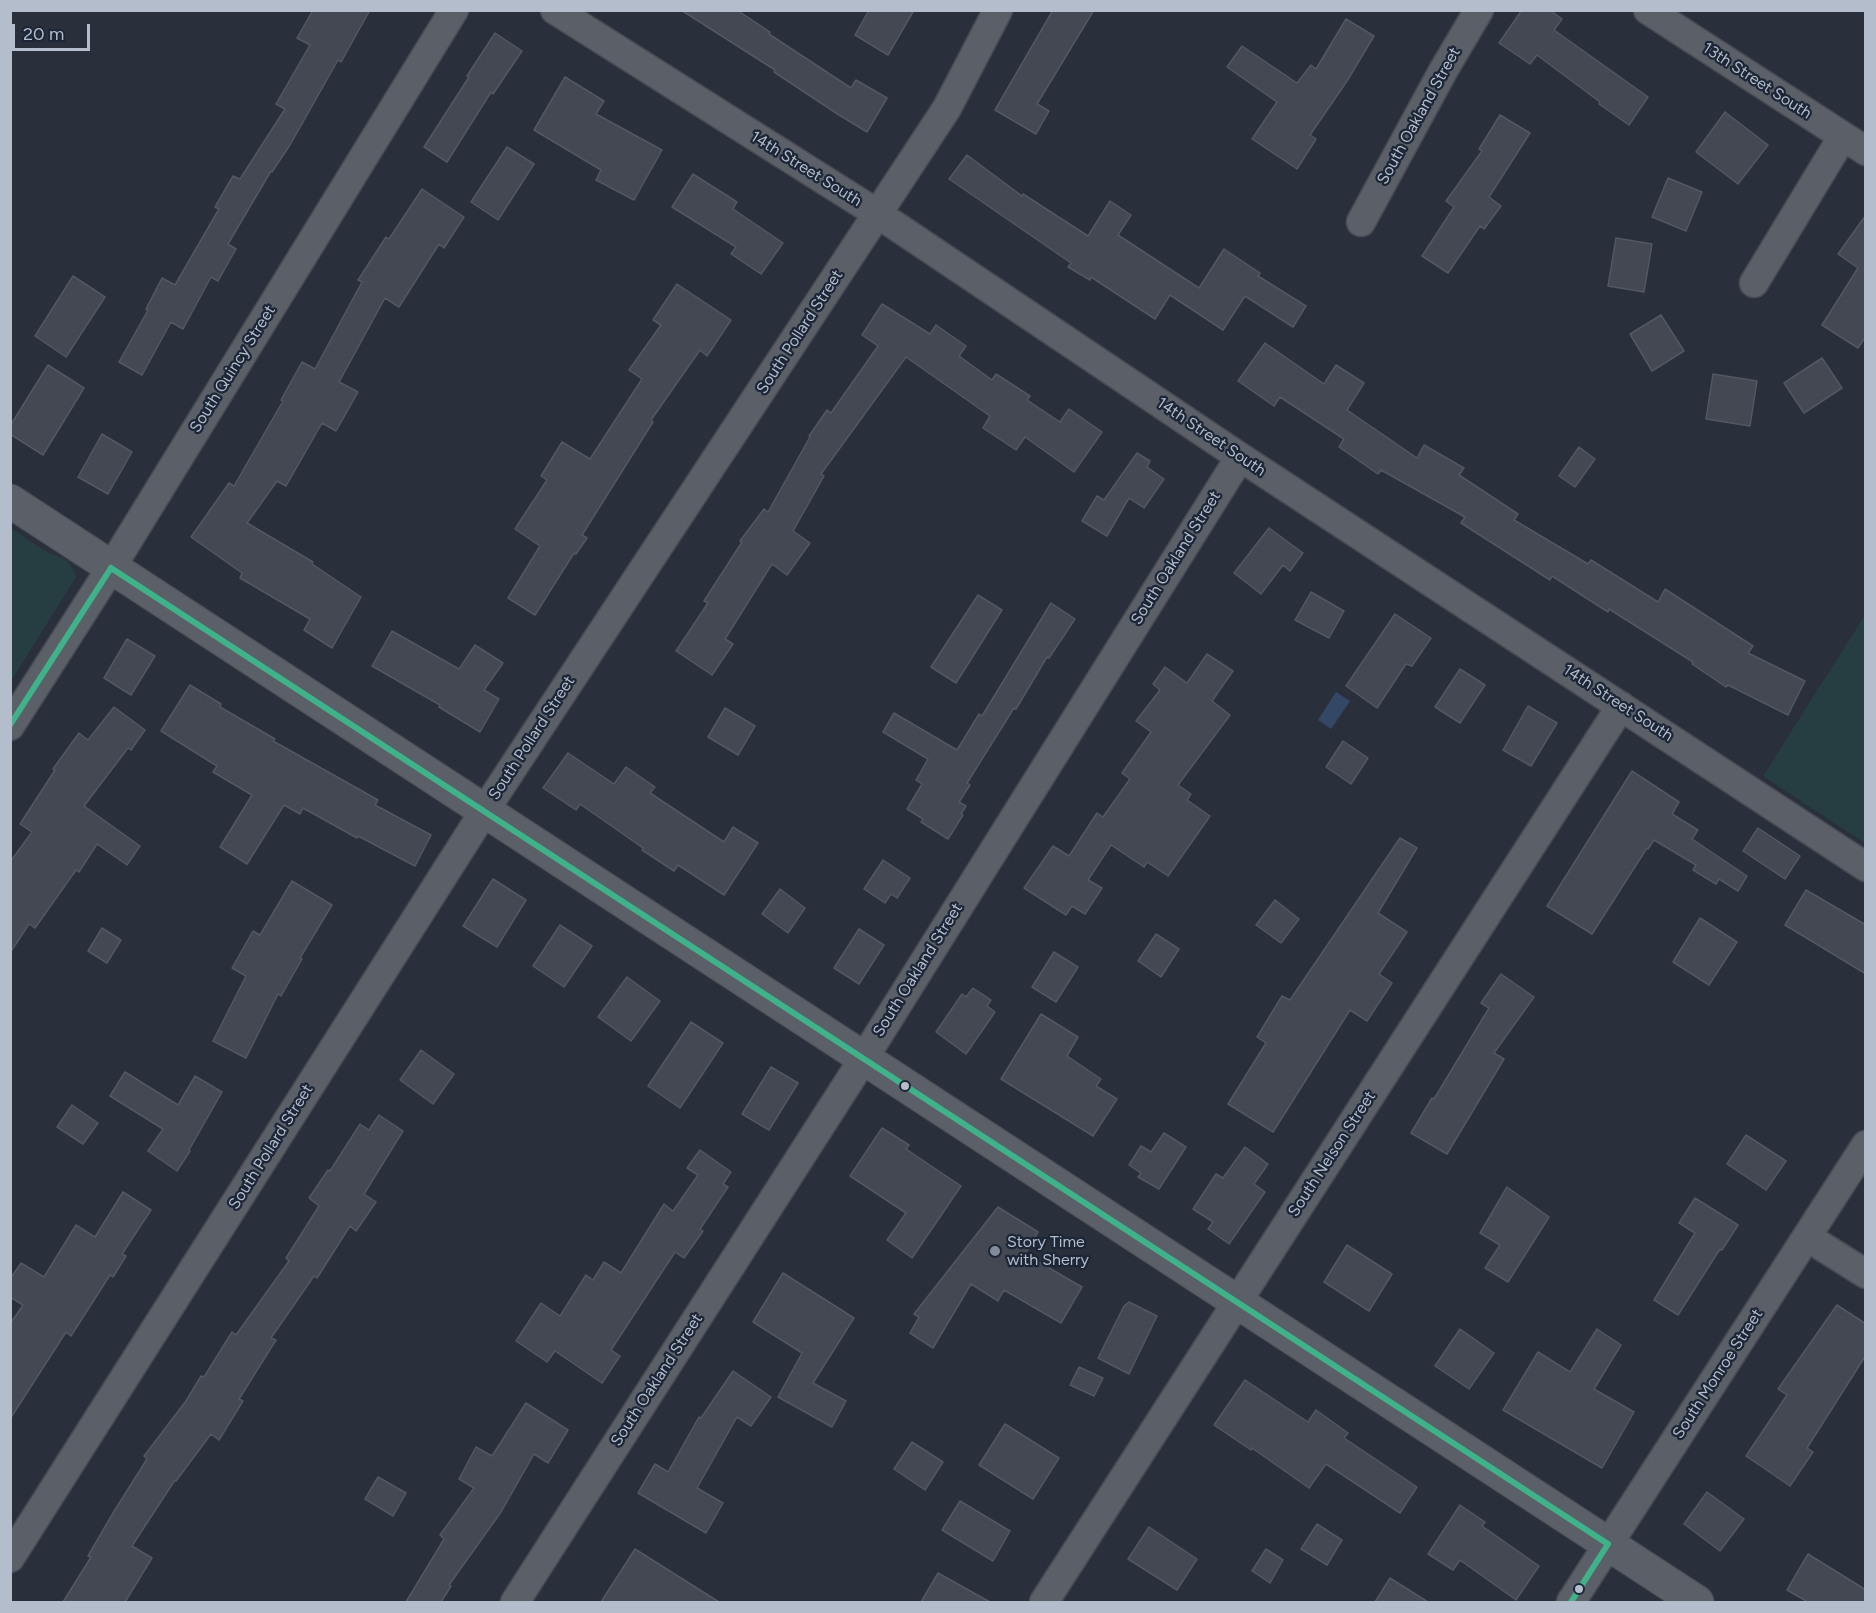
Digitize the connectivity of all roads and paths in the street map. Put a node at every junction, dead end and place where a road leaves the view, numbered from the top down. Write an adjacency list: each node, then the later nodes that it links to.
1 (454, 10): 12 (street, South Quincy Street)
2 (555, 10): 7 (street, 14th Street South)
3 (998, 10): 7 (street, South Pollard Street)
4 (1479, 10): 8 (street, South Oakland Street)
5 (1648, 10): 6 (street, 13th Street South)
6 (1854, 143): 9 (street)
7 (878, 214): 10 (street, 14th Street South); 15 (street, South Pollard Street)
8 (1361, 222)
9 (1754, 283)
10 (1240, 457): 13 (street, 14th Street South); 17 (street, South Oakland Street)
11 (10, 501): 12 (street)
12 (111, 568): 14 (street, South Quincy Street); 15 (street)
13 (1622, 706): 16 (street, 14th Street South); 21 (street, South Nelson Street)
14 (10, 726)
15 (485, 810): 17 (street); 23 (street, South Pollard Street)
16 (1866, 867)
17 (864, 1058): 21 (street); 24 (street, South Oakland Street)
18 (1866, 1145): 19 (street, South Monroe Street)
19 (1807, 1237): 20 (street); 22 (street, South Monroe Street)
20 (1866, 1274)
21 (1237, 1301): 22 (street); 25 (street, South Nelson Street)
22 (1608, 1544): 26 (street, South Monroe Street); 27 (street)
23 (10, 1558)
24 (515, 1602)
25 (1044, 1602)
26 (1571, 1602)
27 (1698, 1602)

